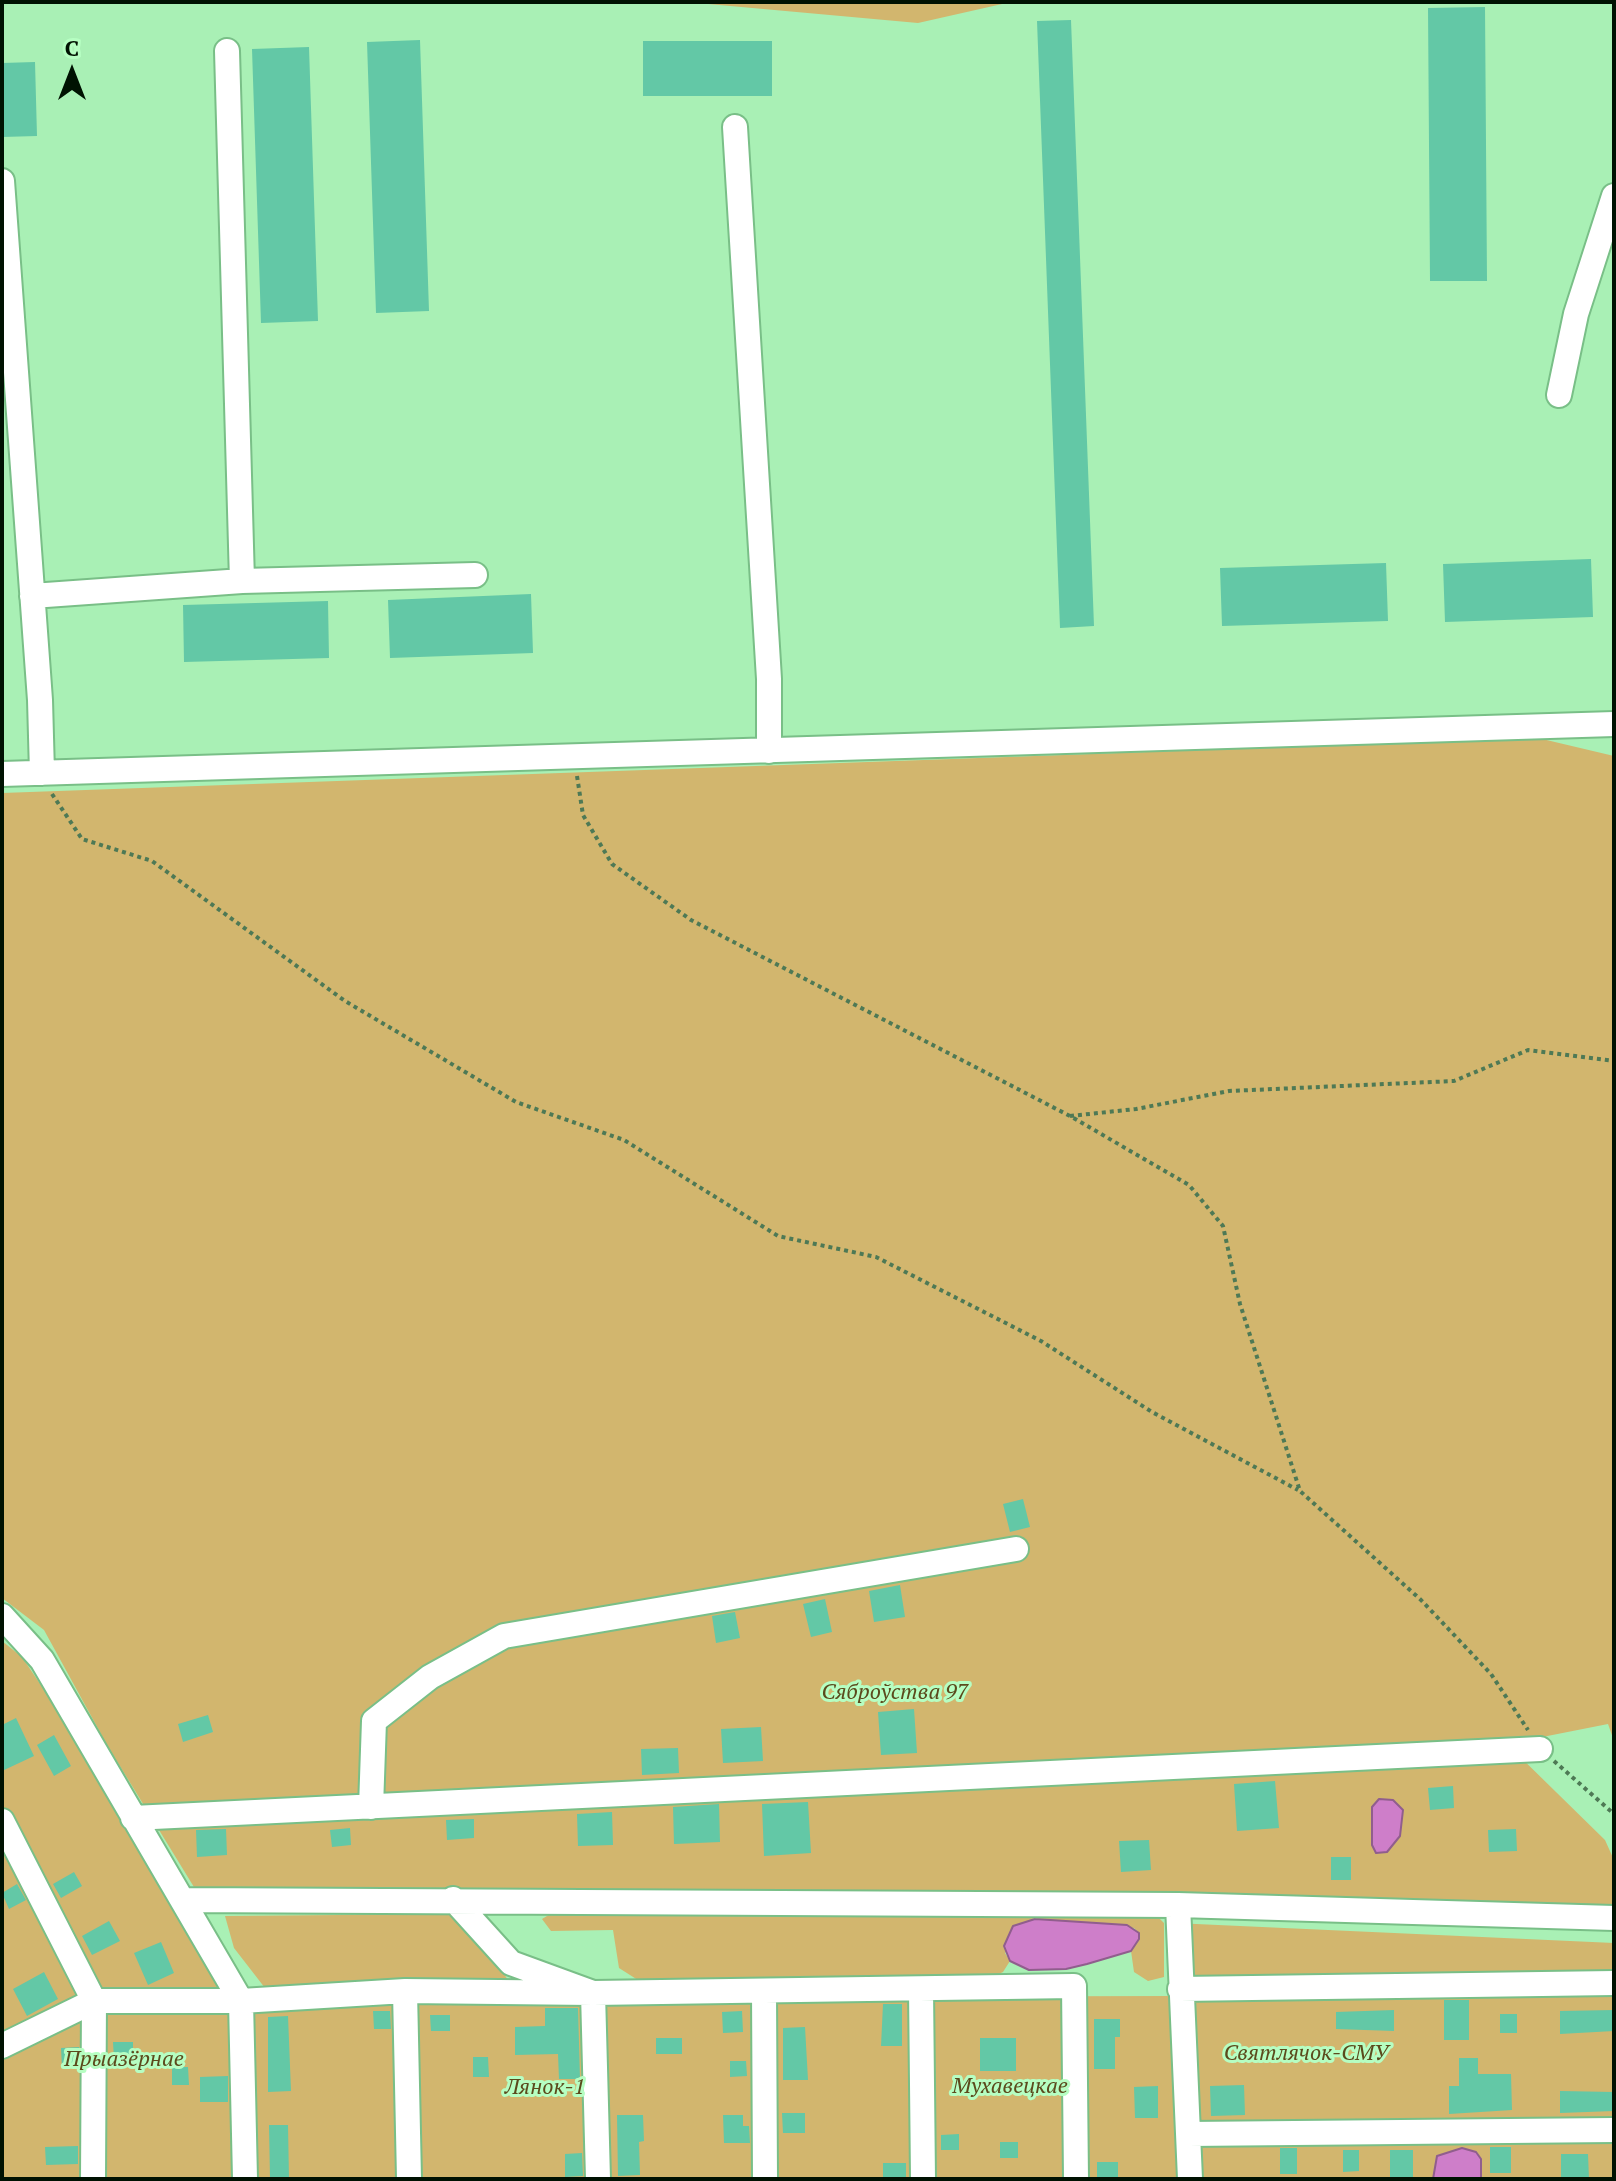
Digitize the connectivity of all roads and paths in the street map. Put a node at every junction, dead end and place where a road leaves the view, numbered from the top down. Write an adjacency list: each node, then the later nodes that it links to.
1 (227, 51): 7 (street)
2 (735, 127): 10 (street)
3 (2, 181): 8 (street)
4 (1614, 196): 5 (street)
5 (1559, 395)
6 (475, 575): 7 (street)
7 (242, 581): 8 (street)
8 (32, 596): 13 (street)
9 (1614, 724): 10 (street)
10 (769, 751): 11 (street)
11 (575, 757): 13 (street); 15 (path)
12 (2, 774): 13 (street)
13 (46, 782): 16 (path)
14 (1614, 1061): 15 (path)
15 (1070, 1116): 16 (path)
16 (1300, 1491): 19 (path)
17 (1016, 1549): 20 (street)
18 (2, 1616): 22 (street)
19 (1540, 1749): 20 (street); 21 (path)
20 (371, 1807): 22 (street)
21 (1614, 1814)
22 (133, 1818): 25 (street)
23 (2, 1821): 34 (street)
24 (453, 1899): 25 (street); 26 (street); 33 (street)
25 (184, 1900): 35 (street)
26 (1178, 1905): 27 (street); 30 (street)
27 (1614, 1918)
28 (1614, 1983): 30 (street)
29 (921, 1989): 32 (street); 44 (street); 45 (street)
30 (1180, 1989): 38 (street)
31 (405, 1991): 33 (street); 35 (street); 41 (street)
32 (764, 1991): 33 (street); 43 (street)
33 (593, 1993): 42 (street)
34 (94, 2001): 35 (street); 36 (street); 39 (street)
35 (241, 2001): 40 (street)
36 (2, 2046)
37 (1614, 2130): 38 (street)
38 (1188, 2134): 46 (street)
39 (93, 2179)
40 (245, 2179)
41 (409, 2179)
42 (598, 2179)
43 (765, 2179)
44 (923, 2179)
45 (1076, 2179)
46 (1190, 2179)

